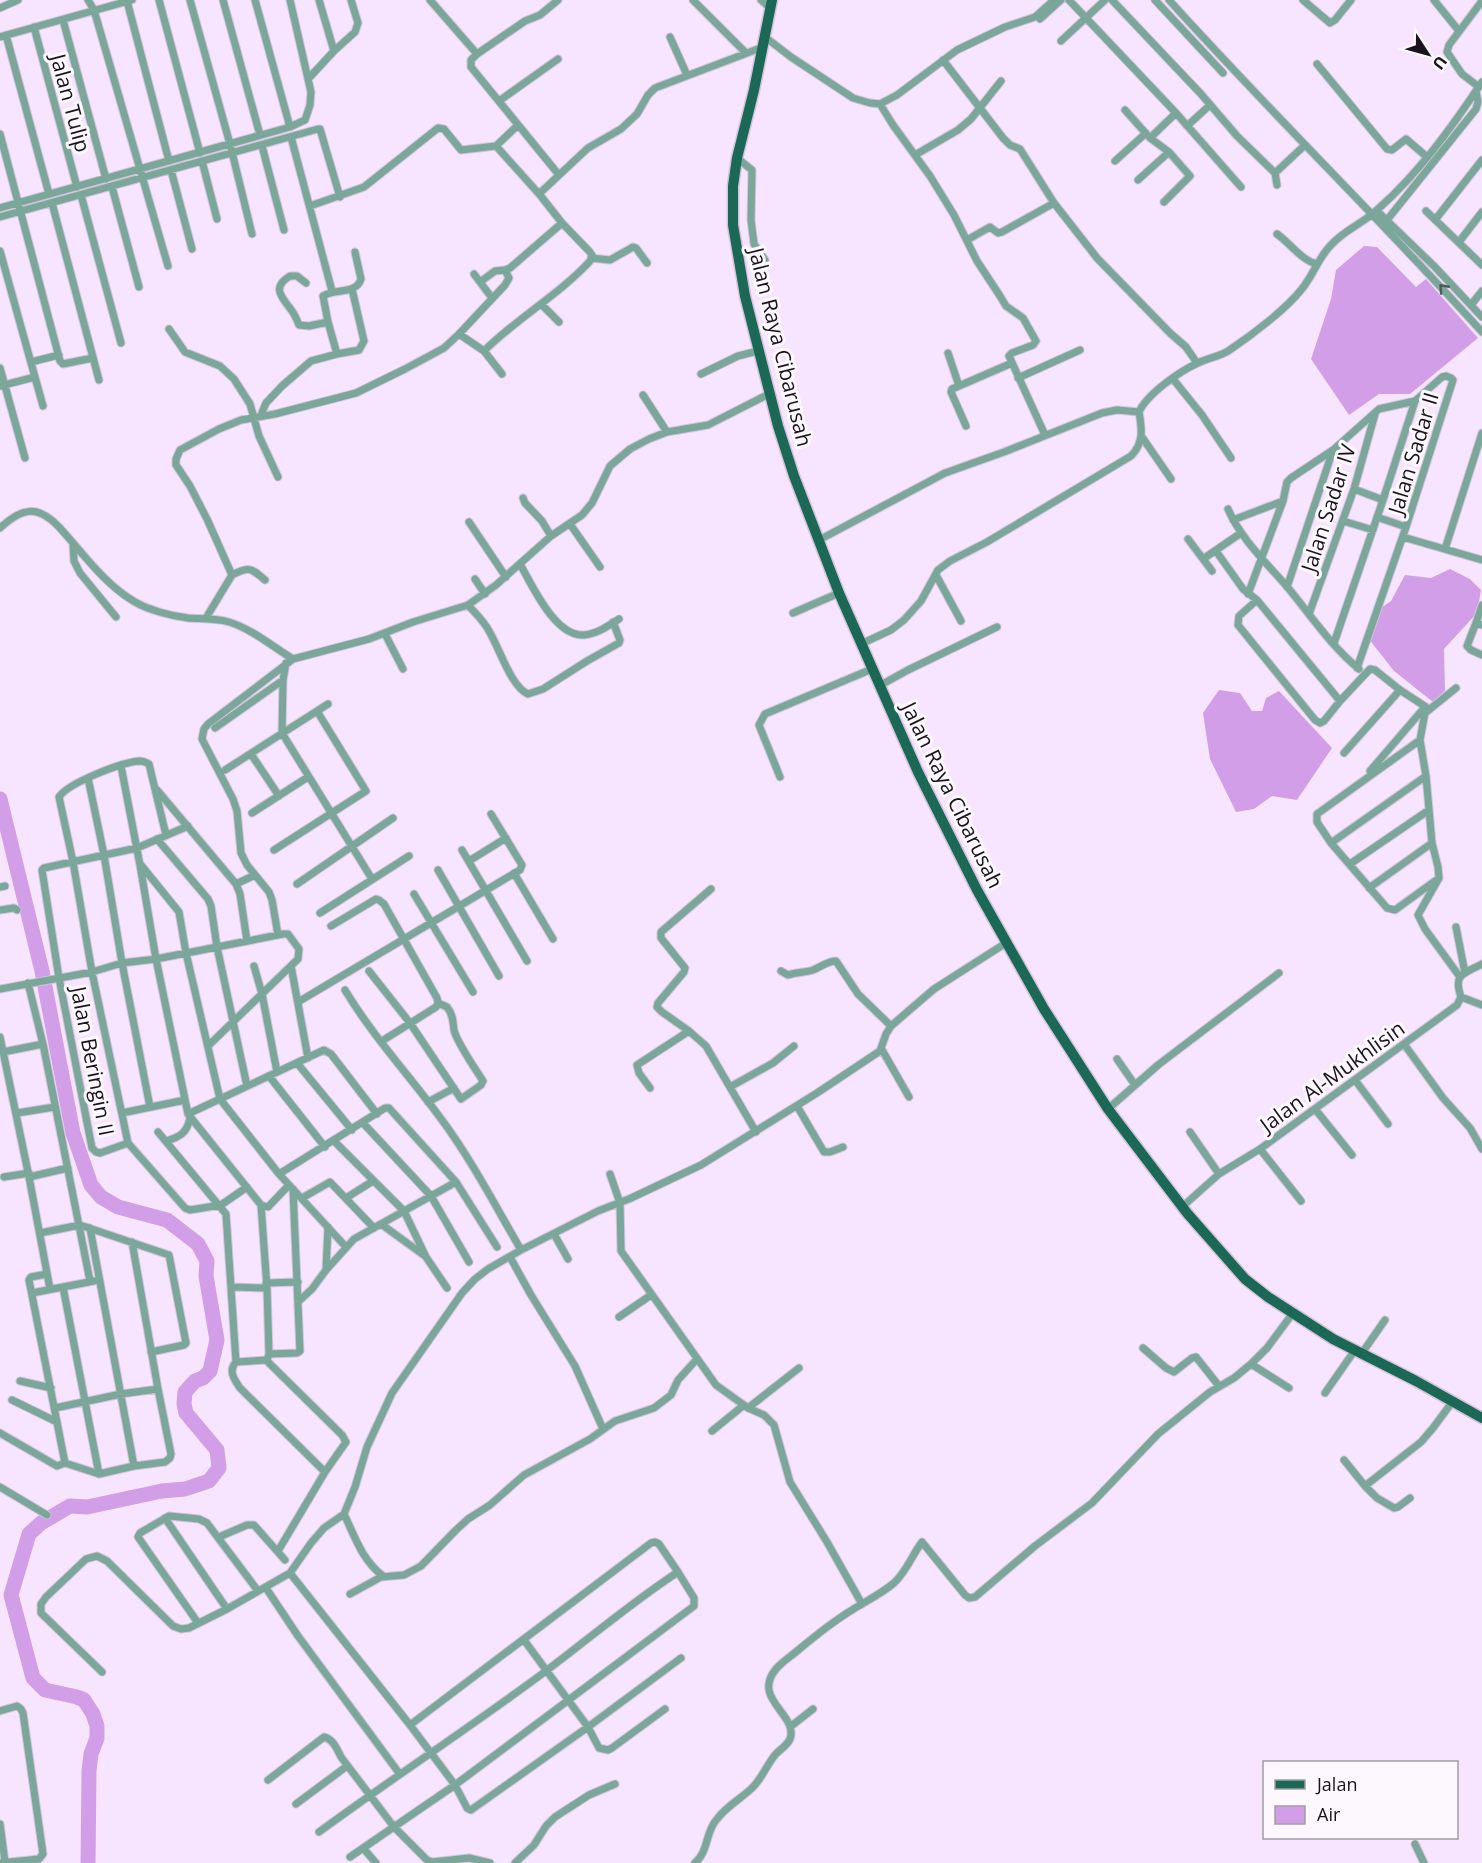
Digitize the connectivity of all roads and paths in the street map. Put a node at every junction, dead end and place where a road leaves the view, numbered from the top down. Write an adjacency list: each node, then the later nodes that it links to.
1 (18, 0): 27 (street)
2 (88, 0): 28 (street)
3 (159, 0): 67 (street)
4 (190, 0): 62 (street)
5 (223, 0): 59 (street)
6 (255, 0): 57 (street)
7 (290, 0): 46 (street)
8 (319, 0): 38 (street)
9 (351, 0): 38 (street)
10 (430, 0): 40 (street)
11 (558, 0): 40 (street)
12 (693, 0): 39 (street)
13 (761, 0): 26 (street)
14 (1054, 0): 42 (street)
15 (1060, 0): 31 (street)
16 (1069, 0): 29 (street)
17 (1105, 0): 29 (street)
18 (1112, 0): 51 (street)
19 (1155, 0): 44 (street)
20 (1169, 0): 63 (street)
21 (1303, 0): 22 (street)
22 (1350, 0)
23 (1434, 0): 33 (street)
24 (129, 1): 28 (street); 73 (street)
25 (1479, 2): 33 (street)
26 (771, 4): 37 (main road, Jalan Raya Cibarusah)
27 (0, 8)
28 (94, 10): 30 (street); 76 (street)
29 (1086, 18): 36 (street); 54 (street)
30 (63, 20): 32 (street); 80 (street)
31 (1040, 20)
32 (34, 27): 34 (street); 84 (street, Jalan Tulip)
33 (1460, 31): 48 (street)
34 (3, 36): 87 (street)
35 (670, 37): 45 (street)
36 (1061, 41)
37 (764, 42): 39 (street); 50 (street); 71 (main road, Jalan Raya Cibarusah)
38 (334, 51): 46 (street)
39 (746, 53): 45 (street)
40 (477, 54): 49 (street)
41 (558, 59): 49 (street)
42 (943, 60): 50 (street); 52 (street)
43 (1317, 64): 70 (street)
44 (1222, 73)
45 (687, 75): 79 (street)
46 (308, 79): 57 (street)
47 (1001, 81): 52 (street)
48 (1479, 87): 70 (street); 103 (street)
49 (499, 101): 55 (street)
50 (880, 104): 69 (street)
51 (1210, 105): 56 (street); 78 (street)
52 (980, 108): 69 (street); 94 (street)
53 (1125, 110): 60 (street)
54 (1176, 113): 56 (street); 60 (street)
55 (518, 124): 65 (street); 79 (street)
56 (1187, 126): 86 (street)
57 (290, 127): 59 (street)
58 (0, 134): 92 (street)
59 (260, 135): 62 (street)
60 (1148, 135): 66 (street); 75 (street)
61 (291, 136): 64 (street); 90 (street); 95 (street)
62 (230, 144): 67 (street); 68 (street)
63 (1305, 145): 78 (street); 100 (street)
64 (262, 146): 68 (street); 106 (street)
65 (496, 146): 89 (street); 90 (street)
66 (1169, 152): 82 (street); 91 (street)
67 (200, 153): 73 (street)
68 (232, 153): 74 (street); 107 (street)
69 (915, 155): 109 (street)
70 (1427, 157): 100 (street)
71 (737, 158): 115 (street); 142 (main road, Jalan Raya Cibarusah)
72 (1482, 160): 104 (street)
73 (169, 161): 76 (street)
74 (202, 161): 77 (street); 102 (street)
75 (1115, 161)
76 (140, 169): 80 (street); 81 (street)
77 (171, 170): 81 (street); 111 (street)
78 (1275, 173): 83 (street)
79 (559, 175): 89 (street)
80 (106, 179): 84 (street)
81 (142, 179): 85 (street); 119 (street)
82 (1138, 180)
83 (1277, 185)
84 (77, 187): 87 (street)
85 (112, 187): 88 (street); 126 (street)
86 (1241, 187)
87 (48, 194): 92 (street)
88 (81, 195): 93 (street); 139 (street)
89 (540, 195): 105 (street)
90 (340, 197): 95 (street)
91 (1164, 202)
92 (18, 203): 96 (street); 97 (street)
93 (52, 203): 97 (street); 146 (street)
94 (1054, 203): 109 (street); 149 (street)
95 (310, 206): 128 (street)
96 (0, 208)
97 (21, 211): 101 (street); 145 (street)
98 (1426, 211): 104 (street)
99 (1482, 212): 110 (street)
100 (1375, 213): 103 (street); 117 (street); 122 (street)
101 (0, 217)
102 (217, 219)
103 (1387, 220): 120 (street)
104 (1436, 220): 110 (street)
105 (562, 223): 114 (street); 121 (street)
106 (284, 230)
107 (252, 234)
108 (1277, 234): 117 (street)
109 (967, 240): 148 (street)
110 (1459, 242): 118 (street)
111 (192, 249)
112 (0, 251): 147 (street)
113 (355, 252): 127 (street)
114 (591, 258): 116 (street); 131 (street)
115 (765, 260)
116 (647, 263)
117 (1317, 264): 149 (street)
118 (1482, 265)
119 (168, 266)
120 (1435, 267): 122 (street); 132 (street)
121 (505, 270): 124 (street); 130 (street)
122 (1429, 273): 137 (street, one-way to 122)
123 (474, 274): 124 (street)
124 (480, 282): 130 (street)
125 (306, 283): 134 (street)
126 (139, 287)
127 (352, 289): 128 (street); 144 (street)
128 (332, 291): 134 (street)
129 (1482, 291): 132 (street)
130 (492, 298): 138 (street)
131 (541, 304): 135 (street); 141 (street)
132 (1471, 305): 133 (street)
133 (1482, 317)
134 (328, 322): 144 (street)
135 (559, 322)
136 (169, 329): 166 (street)
137 (1482, 332)
138 (459, 334): 141 (street); 165 (street)
139 (122, 343)
140 (1080, 350): 154 (street)
141 (484, 351): 151 (street)
142 (758, 351): 152 (street); 159 (main road, Jalan Raya Cibarusah)
143 (948, 353): 158 (street)
144 (338, 354): 165 (street)
145 (59, 355): 146 (street); 147 (street)
146 (93, 358): 156 (street)
147 (31, 362): 153 (street)
148 (1012, 363): 154 (street); 158 (street)
149 (1197, 363): 155 (street)
150 (0, 368): 157 (street)
151 (502, 374)
152 (701, 374)
153 (35, 377): 157 (street); 162 (street)
154 (1018, 378): 170 (street)
155 (1173, 379): 163 (street); 174 (street)
156 (99, 380)
157 (2, 385): 173 (street)
158 (959, 386): 167 (street)
159 (769, 394): 168 (street); 194 (main road, Jalan Raya Cibarusah)
160 (643, 395): 168 (street)
161 (1414, 401): 164 (street, Jalan Sadar II); 179 (street); 188 (street, Jalan Sadar II)
162 (43, 406)
163 (1139, 412): 170 (street); 171 (street)
164 (1376, 412): 172 (street, Jalan Sadar II); 177 (street, Jalan Sadar IV)
165 (261, 416): 166 (street)
166 (252, 417): 175 (street); 205 (street)
167 (966, 426)
168 (667, 432): 186 (street)
169 (1482, 434): 196 (street)
170 (1045, 435): 194 (street)
171 (1142, 437): 176 (street); 204 (street)
172 (1333, 450): 180 (street, Jalan Sadar II); 209 (street)
173 (25, 458)
174 (1232, 458)
175 (278, 477)
176 (1171, 479)
177 (1354, 489): 179 (street); 184 (street, Jalan Sadar IV)
178 (524, 498): 191 (street)
179 (1383, 500): 182 (street)
180 (1283, 501): 183 (street); 199 (street, Jalan Sadar II)
181 (1228, 508): 183 (street)
182 (1377, 517): 188 (street); 189 (street)
183 (1233, 520): 190 (street)
184 (1343, 521): 189 (street); 217 (street, Jalan Sadar IV)
185 (469, 522): 206 (street)
186 (570, 524): 191 (street); 202 (street)
187 (0, 528): 195 (street)
188 (1406, 528): 192 (street, Jalan Sadar II)
189 (1373, 530): 224 (street)
190 (1241, 533): 197 (street); 199 (street)
191 (551, 536): 201 (street)
192 (1403, 537): 196 (street); 228 (street, Jalan Sadar II)
193 (1188, 539): 198 (street)
194 (819, 540): 210 (main road, Jalan Raya Cibarusah)
195 (73, 543): 218 (street); 219 (street)
196 (1445, 549): 200 (street)
197 (1216, 551): 198 (street); 212 (street)
198 (1203, 559): 203 (street)
199 (1262, 560): 209 (street); 212 (street, Jalan Sadar II)
200 (1482, 560)
201 (520, 564): 206 (street); 214 (street)
202 (600, 567)
203 (1212, 571)
204 (936, 574): 220 (street); 225 (street)
205 (232, 575): 208 (street); 219 (street)
206 (506, 577): 211 (street)
207 (475, 579): 211 (street)
208 (265, 580)
209 (1287, 586): 217 (street)
210 (839, 593): 216 (street); 225 (main road, Jalan Raya Cibarusah)
211 (485, 594): 214 (street)
212 (1248, 594): 213 (street)
213 (1257, 600): 236 (street); 236 (street)
214 (468, 605): 223 (street)
215 (1482, 605): 221 (street)
216 (793, 613)
217 (1309, 614): 224 (street)
218 (116, 617)
219 (206, 618): 227 (street)
220 (961, 621)
221 (1479, 624): 226 (street)
222 (998, 627): 233 (street)
223 (385, 634): 227 (street); 229 (street)
224 (1334, 643): 228 (street)
225 (861, 644): 230 (main road, Jalan Raya Cibarusah)
226 (1482, 654)
227 (290, 661): 232 (street); 277 (street)
228 (1357, 668): 231 (street)
229 (403, 669)
230 (872, 669): 233 (main road, Jalan Raya Cibarusah); 249 (street)
231 (1369, 670): 235 (street); 236 (street)
232 (283, 680): 240 (street); 241 (street)
233 (879, 686): 297 (main road, Jalan Raya Cibarusah)
234 (1456, 688): 238 (street)
235 (1400, 690): 238 (street); 243 (street)
236 (1340, 701)
237 (328, 704): 239 (street)
238 (1425, 710): 242 (street); 251 (street)
239 (317, 711): 241 (street); 256 (street)
240 (215, 728)
241 (282, 733): 244 (street); 248 (street)
242 (1420, 740): 247 (street); 251 (street)
243 (1344, 753)
244 (251, 754): 246 (street); 253 (street)
245 (121, 766): 250 (street); 252 (street); 266 (street)
246 (225, 770)
247 (1426, 776): 254 (street); 263 (street)
248 (308, 777): 253 (street); 256 (street)
249 (780, 777)
250 (88, 778): 269 (street); 272 (street)
251 (1363, 779): 263 (street)
252 (155, 788): 259 (street); 260 (street)
253 (279, 796): 255 (street)
254 (1429, 810): 264 (street); 273 (street)
255 (252, 813)
256 (331, 813): 265 (street); 267 (street)
257 (491, 814): 261 (street)
258 (393, 818): 265 (street)
259 (188, 826): 260 (street); 280 (street)
260 (166, 836): 262 (street)
261 (506, 838): 271 (street); 276 (street)
262 (157, 839): 266 (street); 298 (street)
263 (1332, 843): 273 (street)
264 (1432, 843): 278 (street); 282 (street)
265 (351, 846): 279 (street); 281 (street)
266 (137, 848): 269 (street); 274 (street)
267 (273, 850)
268 (462, 850): 271 (street)
269 (104, 855): 272 (street); 302 (street)
270 (409, 856): 279 (street)
271 (469, 861): 284 (street)
272 (73, 862): 308 (street); 312 (street)
273 (1350, 864): 282 (street)
274 (140, 865): 299 (street); 300 (street)
275 (438, 870): 286 (street)
276 (514, 873): 284 (street); 295 (street)
277 (255, 874): 280 (street); 293 (street)
278 (1439, 878): 282 (street); 310 (street)
279 (372, 879): 289 (street)
280 (236, 884): 296 (street)
281 (297, 884)
282 (1369, 888)
283 (711, 889): 325 (street)
284 (486, 890): 286 (street); 301 (street)
285 (414, 894): 290 (street)
286 (459, 906): 290 (street); 311 (street)
287 (0, 910): 288 (street)
288 (17, 910)
289 (320, 913)
290 (431, 923): 294 (street); 316 (street)
291 (331, 926): 294 (street)
292 (1456, 927): 310 (street)
293 (278, 935): 296 (street); 305 (street)
294 (402, 939): 319 (street); 320 (street)
295 (553, 939)
296 (247, 941): 298 (street)
297 (1006, 943): 324 (street); 352 (main road, Jalan Raya Cibarusah)
298 (217, 946): 299 (street); 322 (street)
299 (186, 953): 300 (street); 330 (street)
300 (156, 958): 302 (street); 346 (street)
301 (527, 961)
302 (122, 963): 308 (street); 351 (street)
303 (1482, 964): 310 (street)
304 (254, 966): 317 (street)
305 (291, 966): 317 (street); 319 (street)
306 (369, 971): 323 (street)
307 (780, 971): 324 (street)
308 (92, 972): 312 (street); 355 (street)
309 (1279, 973): 340 (street)
310 (1462, 975): 318 (street)
311 (499, 976)
312 (57, 978): 313 (street); 366 (street, Jalan Beringin II)
313 (30, 983): 314 (street); 328 (street)
314 (0, 989)
315 (345, 990): 327 (street)
316 (473, 992)
317 (262, 994): 322 (street); 337 (street)
318 (1461, 998): 321 (street); 329 (street, Jalan Al-Mukhlisin)
319 (298, 1002): 334 (street)
320 (438, 1003): 323 (street); 342 (street)
321 (1482, 1005)
322 (234, 1021): 330 (street); 341 (street)
323 (410, 1023): 327 (street); 342 (street)
324 (891, 1026): 332 (street)
325 (689, 1031): 343 (street); 344 (street)
326 (0, 1037): 333 (street)
327 (382, 1041): 348 (street)
328 (43, 1044): 333 (street); 350 (street)
329 (1404, 1044): 339 (street, Jalan Al-Mukhlisin); 370 (street)
330 (208, 1046): 347 (street)
331 (794, 1046): 344 (street)
332 (881, 1048): 345 (street); 349 (street)
333 (3, 1052): 354 (street)
334 (308, 1058): 336 (street); 356 (street)
335 (1117, 1059): 340 (street)
336 (297, 1063): 337 (street); 360 (street)
337 (277, 1072): 338 (street)
338 (269, 1076): 341 (street); 367 (street)
339 (1355, 1080): 353 (street, Jalan Al-Mukhlisin); 359 (street)
340 (1135, 1085): 352 (street)
341 (247, 1086): 347 (street)
342 (454, 1088): 348 (street)
343 (650, 1088)
344 (730, 1088): 363 (street)
345 (909, 1097)
346 (185, 1100): 351 (street); 357 (street)
347 (220, 1100): 357 (street); 373 (street)
348 (428, 1102): 400 (street)
349 (797, 1106): 363 (street); 368 (street)
350 (55, 1107): 354 (street); 372 (street)
351 (150, 1107): 355 (street)
352 (1108, 1109): 389 (main road, Jalan Raya Cibarusah)
353 (1315, 1109): 369 (street, Jalan Al-Mukhlisin); 371 (street)
354 (17, 1113): 376 (street)
355 (122, 1113): 366 (street)
356 (377, 1114): 358 (street); 379 (street)
357 (189, 1116): 364 (street); 380 (street)
358 (363, 1123): 360 (street); 382 (street)
359 (1388, 1124)
360 (351, 1130): 365 (street)
361 (1190, 1131): 375 (street)
362 (158, 1132): 364 (street)
363 (756, 1132): 386 (street)
364 (166, 1141): 388 (street)
365 (334, 1141): 367 (street); 378 (street)
366 (128, 1143): 388 (street)
367 (325, 1147): 373 (street)
368 (843, 1147)
369 (1260, 1149): 375 (street, Jalan Al-Mukhlisin); 385 (street)
370 (1482, 1149)
371 (1352, 1155)
372 (68, 1168): 376 (street); 391 (street)
373 (279, 1174): 381 (street)
374 (610, 1174): 386 (street)
375 (1219, 1174): 389 (street, Jalan Al-Mukhlisin)
376 (29, 1175): 377 (street); 395 (street)
377 (4, 1177)
378 (373, 1181): 383 (street); 390 (street)
379 (456, 1182): 382 (street); 399 (street)
380 (247, 1187): 387 (street); 388 (street)
381 (291, 1187): 384 (street); 387 (street); 409 (street)
382 (431, 1196): 390 (street); 404 (street)
383 (346, 1197): 384 (street); 392 (street)
384 (302, 1198): 393 (street)
385 (1301, 1201)
386 (620, 1203): 396 (street); 416 (street)
387 (261, 1205): 410 (street)
388 (221, 1206): 412 (street)
389 (1182, 1207): 418 (main road, Jalan Raya Cibarusah)
390 (404, 1211): 392 (street); 401 (street)
391 (80, 1225): 394 (street); 395 (street); 408 (street)
392 (377, 1226): 398 (street); 401 (street)
393 (328, 1227): 398 (street); 405 (street)
394 (90, 1228): 397 (street); 407 (street)
395 (40, 1233): 406 (street)
396 (554, 1234): 400 (street); 403 (street)
397 (132, 1242): 422 (street); 422 (street)
398 (346, 1247): 405 (street)
399 (497, 1247)
400 (521, 1250): 402 (street)
401 (426, 1257): 413 (street)
402 (510, 1257): 443 (street); 454 (street)
403 (568, 1259)
404 (469, 1262)
405 (326, 1270): 417 (street)
406 (47, 1274): 414 (street); 415 (street)
407 (100, 1280): 408 (street); 435 (street)
408 (90, 1281): 411 (street)
409 (298, 1282): 410 (street); 417 (street)
410 (266, 1286): 412 (street); 424 (street)
411 (63, 1287): 414 (street); 438 (street)
412 (232, 1287): 426 (street)
413 (447, 1288)
414 (50, 1289): 415 (street)
415 (32, 1293): 431 (street)
416 (651, 1295): 419 (street); 425 (street)
417 (299, 1302): 424 (street)
418 (1293, 1313): 423 (main road, Jalan Raya Cibarusah); 427 (street)
419 (619, 1317)
420 (1385, 1320): 423 (street)
421 (1143, 1348): 430 (street)
422 (151, 1352): 433 (street)
423 (1359, 1352): 434 (street); 437 (main road, Jalan Raya Cibarusah)
424 (268, 1357): 426 (street); 449 (street)
425 (697, 1359): 439 (street); 443 (street)
426 (236, 1362): 449 (street)
427 (1251, 1364): 430 (street); 432 (street)
428 (799, 1368): 439 (street)
429 (20, 1381): 431 (street)
430 (1219, 1386): 465 (street)
431 (51, 1388): 440 (street)
432 (1289, 1388)
433 (158, 1389): 435 (street); 448 (street)
434 (1325, 1393)
435 (121, 1394): 438 (street); 448 (street)
436 (12, 1400): 442 (street)
437 (1453, 1401): 441 (main road, Jalan Raya Cibarusah); 451 (street)
438 (85, 1402): 440 (street); 450 (street)
439 (746, 1407): 444 (street); 465 (street)
440 (55, 1408): 442 (street)
441 (1482, 1418)
442 (57, 1422): 447 (street)
443 (603, 1429): 462 (street)
444 (712, 1431)
445 (0, 1434): 447 (street)
446 (1344, 1460): 451 (street)
447 (65, 1463): 450 (street)
448 (134, 1466): 450 (street)
449 (325, 1472): 458 (street)
450 (99, 1474)
451 (1365, 1486): 453 (street)
452 (0, 1487): 455 (street)
453 (1410, 1498)
454 (344, 1514): 461 (street); 462 (street)
455 (47, 1515)
456 (165, 1518): 457 (street); 466 (street); 467 (street)
457 (219, 1537): 458 (street); 463 (street)
458 (278, 1551): 459 (street)
459 (285, 1560)
460 (678, 1572): 468 (street); 470 (street); 472 (street)
461 (290, 1573): 463 (street); 476 (street)
462 (383, 1576): 464 (street)
463 (262, 1590): 466 (street); 481 (street)
464 (350, 1594)
465 (862, 1604): 478 (street)
466 (227, 1609): 467 (street)
467 (198, 1623): 471 (street)
468 (524, 1640): 470 (street); 476 (street)
469 (681, 1658): 477 (street)
470 (546, 1671): 472 (street); 479 (street)
471 (102, 1672)
472 (568, 1700): 477 (street); 484 (street)
473 (665, 1709): 477 (street)
474 (813, 1709): 478 (street)
475 (0, 1711): 493 (street)
476 (410, 1725): 479 (street)
477 (588, 1727): 484 (street)
478 (790, 1727): 497 (street)
479 (432, 1754): 481 (street); 484 (street)
480 (347, 1766): 482 (street); 485 (street); 486 (street)
481 (399, 1773): 485 (street)
482 (268, 1780)
483 (615, 1784): 496 (street)
484 (455, 1785): 488 (street)
485 (369, 1796): 488 (street); 489 (street)
486 (296, 1804)
487 (0, 1824): 493 (street)
488 (394, 1827): 491 (street); 495 (street)
489 (319, 1832)
490 (1415, 1844): 498 (street)
491 (363, 1848): 492 (street); 494 (street)
492 (350, 1857)
493 (2, 1862)
494 (376, 1863)
495 (490, 1863)
496 (514, 1863)
497 (696, 1863)
498 (1424, 1863)

